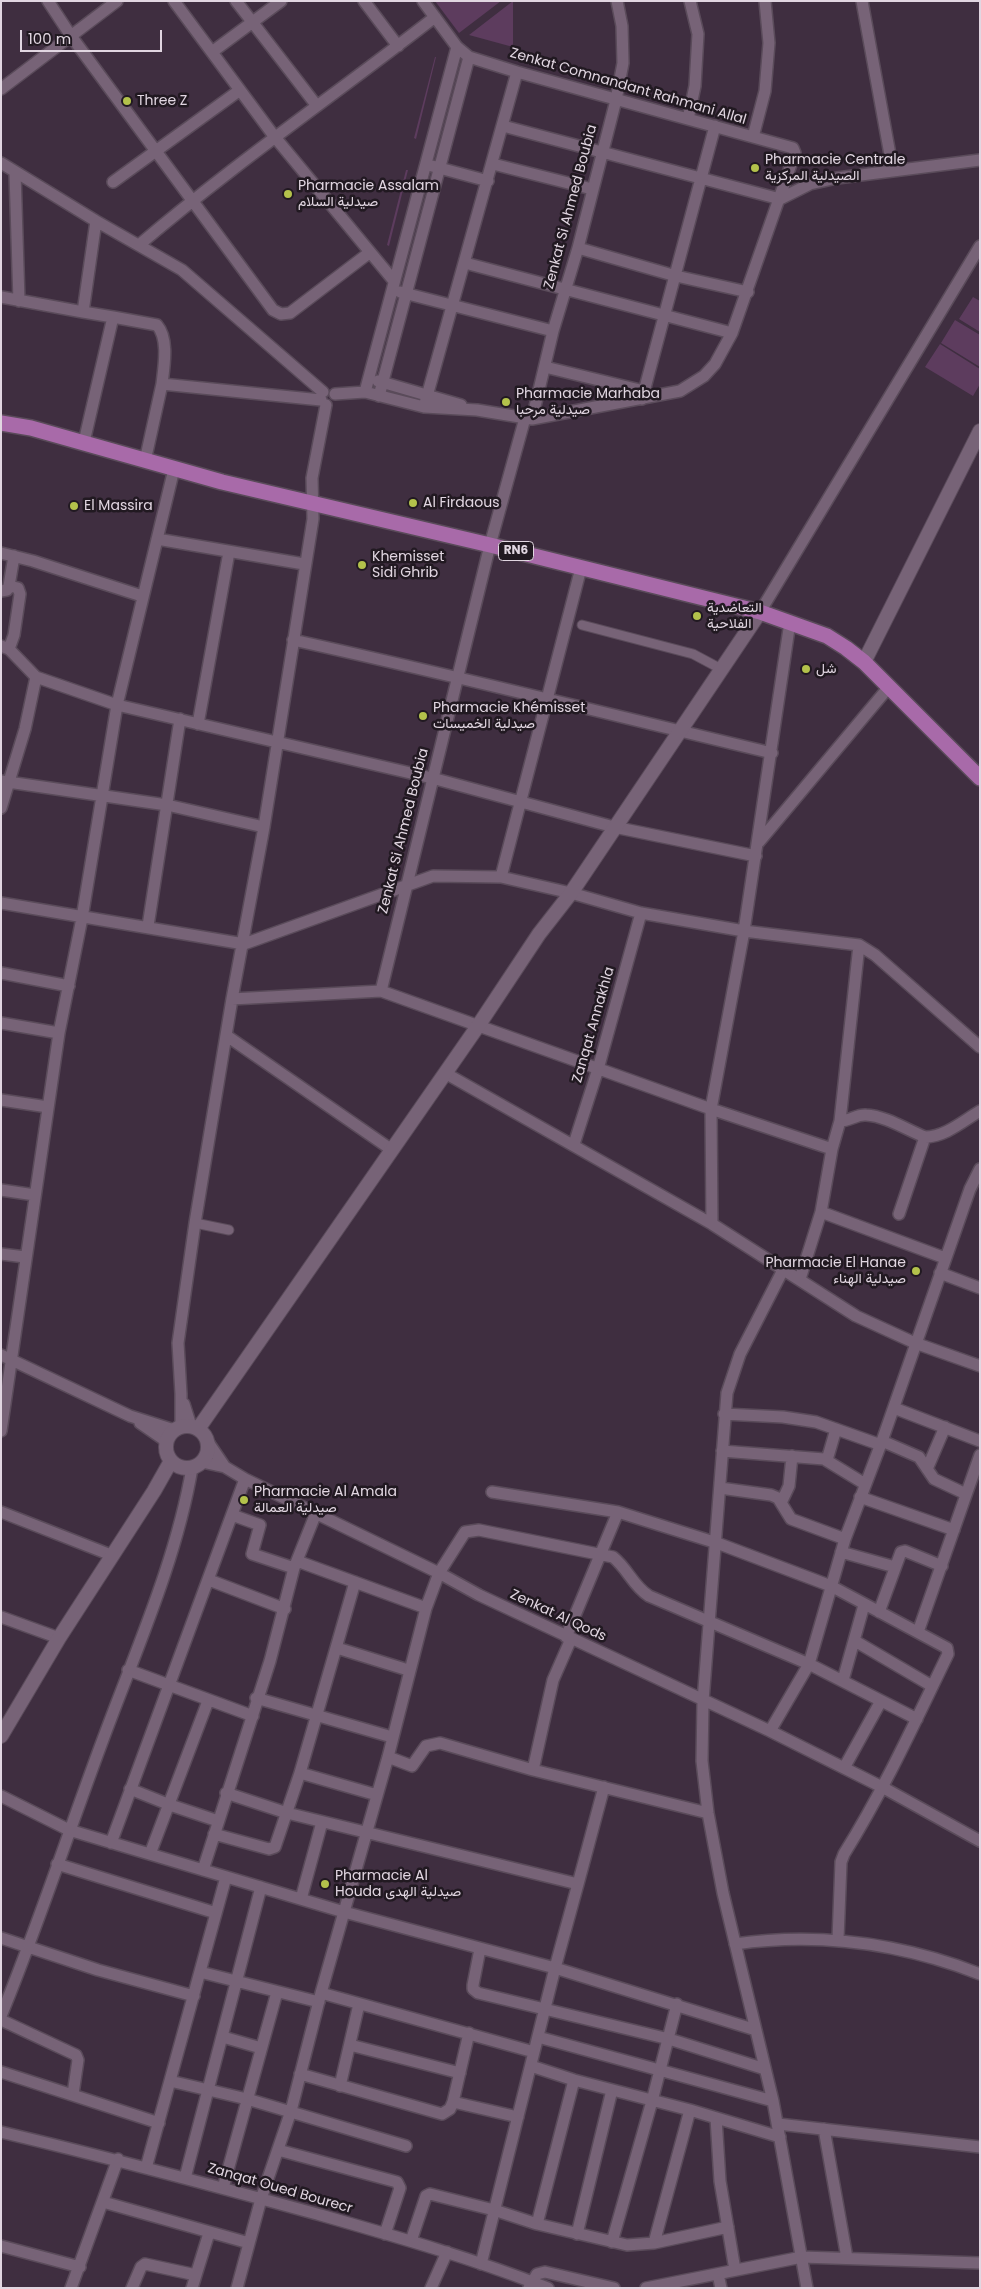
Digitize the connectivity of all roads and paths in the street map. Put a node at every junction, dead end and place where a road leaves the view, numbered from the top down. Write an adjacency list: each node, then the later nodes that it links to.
1 (48, 1): 14 (street)
2 (117, 1): 14 (street)
3 (174, 1): 17 (street)
4 (236, 1): 13 (street)
5 (281, 1): 13 (street)
6 (364, 1): 15 (street)
7 (423, 1): 12 (street, Zenkat Comnandant Rahmani Allal)
8 (617, 1): 22 (street, Zenkat Si Ahmed Boubia)
9 (690, 1): 24 (street)
10 (765, 1): 28 (street)
11 (862, 1): 36 (street)
12 (435, 17): 15 (street); 16 (street, Zenkat Comnandant Rahmani Allal)
13 (253, 22): 17 (street); 23 (street)
14 (71, 36): 20 (street); 29 (street)
15 (398, 46): 23 (street)
16 (457, 47): 18 (street, Zenkat Comnandant Rahmani Allal); 33 (street)
17 (212, 52): 21 (street)
18 (470, 57): 19 (street, Zenkat Comnandant Rahmani Allal); 35 (street)
19 (517, 72): 22 (street, Zenkat Comnandant Rahmani Allal); 25 (street)
20 (1, 89)
21 (240, 90): 27 (street); 29 (street)
22 (616, 100): 24 (street, Zenkat Comnandant Rahmani Allal); 30 (street, Zenkat Si Ahmed Boubia)
23 (317, 106): 27 (street)
24 (688, 119): 26 (street, Zenkat Comnandant Rahmani Allal)
25 (503, 126): 30 (street); 34 (street)
26 (715, 126): 28 (street, Zenkat Comnandant Rahmani Allal); 38 (street)
27 (274, 136): 43 (street); 48 (street)
28 (753, 137): 42 (street, Zenkat Comnandant Rahmani Allal)
29 (156, 151): 40 (street); 43 (street)
30 (602, 152): 38 (street); 41 (street, Zenkat Si Ahmed Boubia)
31 (980, 160): 36 (street)
32 (2, 162): 37 (street)
33 (425, 164): 35 (street); 51 (street)
34 (493, 164): 39 (street); 41 (street)
35 (439, 168): 39 (street); 54 (street)
36 (893, 171): 42 (street)
37 (15, 172): 44 (street); 56 (street)
38 (700, 177): 42 (street); 50 (street)
39 (488, 181): 49 (street)
40 (113, 182)
41 (592, 189): 47 (street, Zenkat Si Ahmed Boubia)
42 (780, 199): 53 (street)
43 (192, 200): 45 (street); 48 (street)
44 (96, 221): 45 (street); 58 (street)
45 (139, 245): 71 (street)
46 (980, 246): 90 (street)
47 (578, 248): 50 (street); 52 (street, Zenkat Si Ahmed Boubia)
48 (369, 253): 51 (street)
49 (465, 263): 52 (street); 57 (street)
50 (676, 276): 53 (street); 59 (street)
51 (393, 285): 54 (street); 64 (street)
52 (565, 288): 59 (street); 61 (street, Zenkat Si Ahmed Boubia)
53 (748, 292): 62 (street)
54 (406, 294): 57 (street); 65 (street)
55 (1, 297): 56 (street)
56 (19, 301): 58 (street)
57 (453, 306): 61 (street); 68 (street)
58 (83, 312): 60 (street)
59 (666, 315): 62 (street); 69 (street)
60 (113, 317): 66 (street); 77 (street)
61 (553, 331): 63 (street, Zenkat Si Ahmed Boubia)
62 (732, 333): 69 (street)
63 (545, 367): 69 (street); 74 (street, Zenkat Si Ahmed Boubia)
64 (368, 378): 65 (street); 67 (street)
65 (383, 382): 68 (street); 70 (street)
66 (162, 384): 71 (street); 78 (street)
67 (365, 392): 70 (street); 71 (street)
68 (428, 394): 72 (street); 73 (street)
69 (643, 395): 74 (street)
70 (379, 396): 72 (street)
71 (323, 399): 80 (street)
72 (424, 407): 73 (street)
73 (477, 410): 74 (street)
74 (528, 418): 82 (street, Zenkat Si Ahmed Boubia)
75 (1, 422): 77 (main road, RN6)
76 (980, 431): 95 (street)
77 (84, 442): 78 (main road, RN6)
78 (145, 461): 79 (main road, RN6)
79 (174, 469): 80 (main road, RN6); 81 (street)
80 (313, 504): 82 (main road, RN6); 86 (street)
81 (157, 539): 83 (street); 89 (street)
82 (490, 544): 87 (main road, RN6); 97 (street, Zenkat Si Ahmed Boubia)
83 (229, 552): 86 (street); 103 (street)
84 (1, 553): 85 (street)
85 (14, 556): 88 (street); 89 (street)
86 (304, 564): 93 (street)
87 (581, 568): 90 (main road, RN6); 100 (street)
88 (5, 589): 94 (street)
89 (142, 596): 101 (street)
90 (760, 612): 91 (main road, RN6); 96 (street)
91 (790, 622): 95 (main road, RN6); 106 (street)
92 (582, 625): 96 (street)
93 (293, 640): 97 (street); 105 (street)
94 (5, 648): 98 (street)
95 (864, 662): 99 (main road, RN6)
96 (723, 670): 104 (street)
97 (458, 676): 100 (street); 107 (street, Zenkat Si Ahmed Boubia)
98 (36, 677): 101 (street); 109 (street)
99 (888, 688): 108 (main road, RN6); 116 (street)
100 (546, 700): 104 (street); 111 (street)
101 (117, 705): 102 (street); 110 (street)
102 (180, 718): 103 (street); 112 (street)
103 (198, 724): 105 (street)
104 (680, 731): 106 (street); 115 (street)
105 (277, 742): 107 (street); 114 (street)
106 (772, 753): 116 (street)
107 (432, 778): 111 (street); 119 (street, Zenkat Si Ahmed Boubia)
108 (980, 778)
109 (4, 781): 110 (street); 113 (street)
110 (101, 796): 112 (street); 123 (street)
111 (522, 802): 115 (street); 118 (street)
112 (167, 805): 114 (street); 124 (street)
113 (1, 808)
114 (264, 827): 126 (street)
115 (614, 827): 117 (street); 120 (street)
116 (758, 844): 117 (street)
117 (756, 856): 125 (street)
118 (502, 877): 119 (street); 120 (street)
119 (407, 885): 126 (street); 130 (street, Zenkat Si Ahmed Boubia)
120 (571, 893): 122 (street); 133 (street)
121 (1, 903): 123 (street)
122 (641, 913): 125 (street); 137 (street, Zanqat Annakhla)
123 (82, 918): 124 (street); 129 (street)
124 (148, 926): 126 (street)
125 (744, 931): 127 (street); 141 (street)
126 (244, 944): 131 (street)
127 (859, 945): 136 (street); 143 (street)
128 (1, 973): 129 (street)
129 (69, 986): 134 (street)
130 (381, 991): 131 (street); 133 (street)
131 (232, 999): 135 (street)
132 (1, 1023): 134 (street)
133 (478, 1026): 137 (street); 138 (street)
134 (59, 1033): 140 (street)
135 (227, 1036): 147 (street); 154 (street)
136 (980, 1047)
137 (598, 1069): 141 (street); 145 (street, Zanqat Annakhla)
138 (445, 1073): 145 (street); 147 (street)
139 (1, 1100): 140 (street)
140 (48, 1107): 151 (street)
141 (712, 1109): 146 (street); 155 (street)
142 (980, 1111): 144 (street)
143 (840, 1121): 144 (street); 146 (street)
144 (925, 1137): 153 (street)
145 (574, 1144): 155 (street)
146 (832, 1149): 152 (street)
147 (392, 1150): 172 (street)
148 (980, 1170): 150 (street)
149 (1, 1190): 151 (street)
150 (975, 1190): 159 (street)
151 (35, 1195): 158 (street)
152 (821, 1212): 159 (street); 162 (street)
153 (899, 1214)
154 (195, 1223): 156 (street); 172 (street)
155 (712, 1224): 160 (street)
156 (229, 1230)
157 (1, 1254): 158 (street)
158 (25, 1258): 165 (street)
159 (945, 1258): 161 (street)
160 (784, 1268): 162 (street); 168 (street)
161 (940, 1272): 163 (street); 164 (street)
162 (800, 1279): 164 (street)
163 (980, 1288)
164 (915, 1343): 166 (street); 167 (street)
165 (6, 1357): 171 (street); 172 (street)
166 (980, 1366)
167 (894, 1408): 169 (street); 174 (street)
168 (724, 1414): 170 (street); 175 (street)
169 (945, 1428): 173 (street); 182 (street)
170 (836, 1429): 174 (street); 178 (street)
171 (1, 1432)
172 (189, 1433): 179 (street); 180 (street); 181 (street)
173 (980, 1441)
174 (881, 1443): 182 (street); 184 (street)
175 (722, 1451): 177 (street); 185 (street)
176 (980, 1455): 187 (street)
177 (792, 1456): 178 (street); 189 (street)
178 (827, 1460): 184 (street)
179 (174, 1464): 180 (street); 199 (street)
180 (197, 1465): 181 (street); 219 (street)
181 (224, 1467): 183 (street, Zenkat Al Qods)
182 (927, 1469): 187 (street)
183 (245, 1479): 192 (street, Zenkat Al Qods); 193 (street)
184 (865, 1484): 188 (street)
185 (720, 1488): 189 (street); 196 (street)
186 (492, 1492): 191 (street)
187 (966, 1494): 194 (street)
188 (860, 1497): 194 (street); 195 (street)
189 (781, 1503): 195 (street)
190 (1, 1512): 199 (street)
191 (618, 1512): 196 (street); 198 (street)
192 (316, 1513): 200 (street); 203 (street, Zenkat Al Qods)
193 (232, 1515): 200 (street); 204 (street)
194 (954, 1530): 201 (street)
195 (845, 1539): 197 (street)
196 (716, 1543): 206 (street); 212 (street)
197 (841, 1552): 202 (street); 206 (street)
198 (601, 1554): 203 (street); 212 (street); 215 (street)
199 (111, 1555): 214 (street)
200 (296, 1565): 205 (street); 209 (street)
201 (942, 1566): 202 (street); 213 (street)
202 (895, 1567): 210 (street)
203 (439, 1573): 208 (street); 215 (street, Zenkat Al Qods)
204 (209, 1580): 209 (street); 223 (street)
205 (355, 1582): 208 (street); 217 (street)
206 (831, 1586): 207 (street); 218 (street)
207 (864, 1605): 210 (street); 216 (street)
208 (426, 1608): 220 (street)
209 (285, 1609): 224 (street)
210 (879, 1612): 213 (street)
211 (1, 1617): 214 (street)
212 (710, 1622): 218 (street); 226 (street)
213 (918, 1632): 222 (street)
214 (59, 1638): 232 (street)
215 (569, 1638): 226 (street, Zenkat Al Qods); 236 (street)
216 (855, 1641): 221 (street); 222 (street)
217 (337, 1648): 220 (street); 228 (street)
218 (809, 1664): 221 (street); 231 (street)
219 (128, 1670): 223 (street); 249 (street)
220 (408, 1670): 233 (street)
221 (843, 1680): 227 (street)
222 (932, 1686): 230 (street)
223 (169, 1687): 225 (street); 240 (street)
224 (256, 1698): 228 (street); 229 (street)
225 (208, 1701): 229 (street); 244 (street)
226 (703, 1701): 231 (street, Zenkat Al Qods); 246 (street)
227 (881, 1701): 230 (street); 235 (street)
228 (317, 1715): 233 (street); 237 (street)
229 (252, 1716): 241 (street)
230 (917, 1719): 238 (street)
231 (770, 1731): 235 (street, Zenkat Al Qods)
232 (1, 1736)
233 (392, 1737): 234 (street)
234 (388, 1757): 236 (street); 242 (street)
235 (844, 1768): 238 (street, Zenkat Al Qods)
236 (533, 1770): 239 (street)
237 (300, 1773): 242 (street); 245 (street)
238 (882, 1787): 252 (street, Zenkat Al Qods); 264 (street)
239 (604, 1788): 246 (street); 258 (street)
240 (130, 1789): 244 (street); 253 (street)
241 (226, 1793): 245 (street); 247 (street)
242 (376, 1795): 250 (street)
243 (1, 1796): 249 (street)
244 (170, 1805): 247 (street); 254 (street)
245 (287, 1813): 248 (street); 251 (street)
246 (708, 1813): 265 (street)
247 (218, 1821): 251 (street)
248 (322, 1822): 250 (street); 260 (street)
249 (69, 1830): 253 (street); 255 (street)
250 (366, 1832): 258 (street); 261 (street)
251 (214, 1834): 256 (street)
252 (980, 1841)
253 (111, 1843): 254 (street)
254 (150, 1854): 256 (street)
255 (57, 1864): 262 (street); 266 (street)
256 (203, 1870): 257 (street)
257 (226, 1877): 259 (street); 262 (street)
258 (578, 1884): 268 (street)
259 (261, 1887): 260 (street); 271 (street)
260 (301, 1899): 261 (street)
261 (344, 1912): 267 (street); 274 (street)
262 (216, 1913): 269 (street)
263 (1, 1938): 266 (street)
264 (838, 1939): 265 (street); 270 (street)
265 (735, 1944): 280 (street)
266 (29, 1947): 273 (street); 278 (street)
267 (480, 1949): 268 (street); 277 (street)
268 (555, 1968): 276 (street); 277 (street)
269 (200, 1972): 271 (street); 273 (street)
270 (980, 1974)
271 (238, 1981): 272 (street); 282 (street)
272 (277, 1992): 274 (street); 286 (street)
273 (194, 1996): 295 (street)
274 (320, 1998): 275 (street); 293 (street)
275 (360, 2004): 281 (street); 285 (street)
276 (676, 2004): 280 (street); 284 (street)
277 (545, 2008): 283 (street); 284 (street)
278 (1, 2016)
279 (1, 2020): 299 (street)
280 (756, 2030): 290 (street)
281 (469, 2033): 287 (street); 292 (street)
282 (222, 2037): 286 (street); 297 (street)
283 (538, 2037): 287 (street); 289 (street)
284 (669, 2039): 289 (street); 290 (street)
285 (350, 2045): 292 (street); 296 (street)
286 (260, 2048): 300 (street)
287 (534, 2052): 288 (street)
288 (531, 2066): 294 (street); 306 (street)
289 (660, 2069): 301 (street); 302 (street)
290 (765, 2069): 302 (street)
291 (1, 2072): 299 (street)
292 (460, 2073): 303 (street)
293 (300, 2074): 296 (street); 305 (street)
294 (574, 2080): 298 (street); 323 (street)
295 (170, 2081): 297 (street); 308 (street)
296 (340, 2086): 303 (street)
297 (207, 2090): 300 (street); 318 (street)
298 (612, 2090): 301 (street); 327 (street)
299 (73, 2094): 308 (street)
300 (247, 2099): 305 (street); 319 (street)
301 (652, 2101): 304 (street); 329 (street)
302 (773, 2101): 309 (street)
303 (453, 2102): 306 (street)
304 (690, 2110): 307 (street); 331 (street)
305 (291, 2112): 313 (street); 315 (street)
306 (518, 2117): 322 (street)
307 (716, 2118): 312 (street); 324 (street)
308 (158, 2123): 317 (street)
309 (778, 2124): 310 (street); 312 (street)
310 (824, 2129): 314 (street); 335 (street)
311 (1, 2132): 316 (street, Zanqat Oued Bourecr)
312 (780, 2137): 334 (street)
313 (406, 2146)
314 (980, 2147)
315 (278, 2150): 320 (street); 326 (street)
316 (118, 2159): 317 (street, Zanqat Oued Bourecr); 321 (street)
317 (146, 2168): 318 (street, Zanqat Oued Bourecr)
318 (185, 2178): 319 (street, Zanqat Oued Bourecr)
319 (223, 2188): 320 (street, Zanqat Oued Bourecr)
320 (261, 2199): 326 (street, Zanqat Oued Bourecr); 330 (street)
321 (104, 2202): 325 (street); 338 (street)
322 (494, 2210): 323 (street); 328 (street); 337 (street)
323 (537, 2224): 327 (street)
324 (728, 2227): 331 (street); 339 (street)
325 (209, 2233): 330 (street); 341 (street)
326 (385, 2234): 328 (street, Zanqat Oued Bourecr)
327 (577, 2234): 329 (street)
328 (410, 2241): 333 (street, Zanqat Oued Bourecr)
329 (612, 2242): 331 (street)
330 (249, 2243): 346 (street)
331 (654, 2243)
332 (1, 2246): 338 (street)
333 (447, 2252): 337 (street, Zanqat Oued Bourecr); 347 (street)
334 (802, 2257): 335 (street); 339 (street); 352 (street)
335 (847, 2258): 336 (street)
336 (980, 2263)
337 (481, 2264): 342 (street, Zanqat Oued Bourecr)
338 (80, 2267): 343 (street)
339 (735, 2270): 340 (street)
340 (718, 2274): 350 (street); 351 (street)
341 (196, 2275): 344 (street); 345 (street)
342 (530, 2285): 348 (street, Zanqat Oued Bourecr); 349 (street)
343 (71, 2288)
344 (132, 2288)
345 (192, 2288)
346 (237, 2288)
347 (431, 2288)
348 (548, 2288)
349 (614, 2288)
350 (646, 2288)
351 (721, 2288)
352 (807, 2288)

